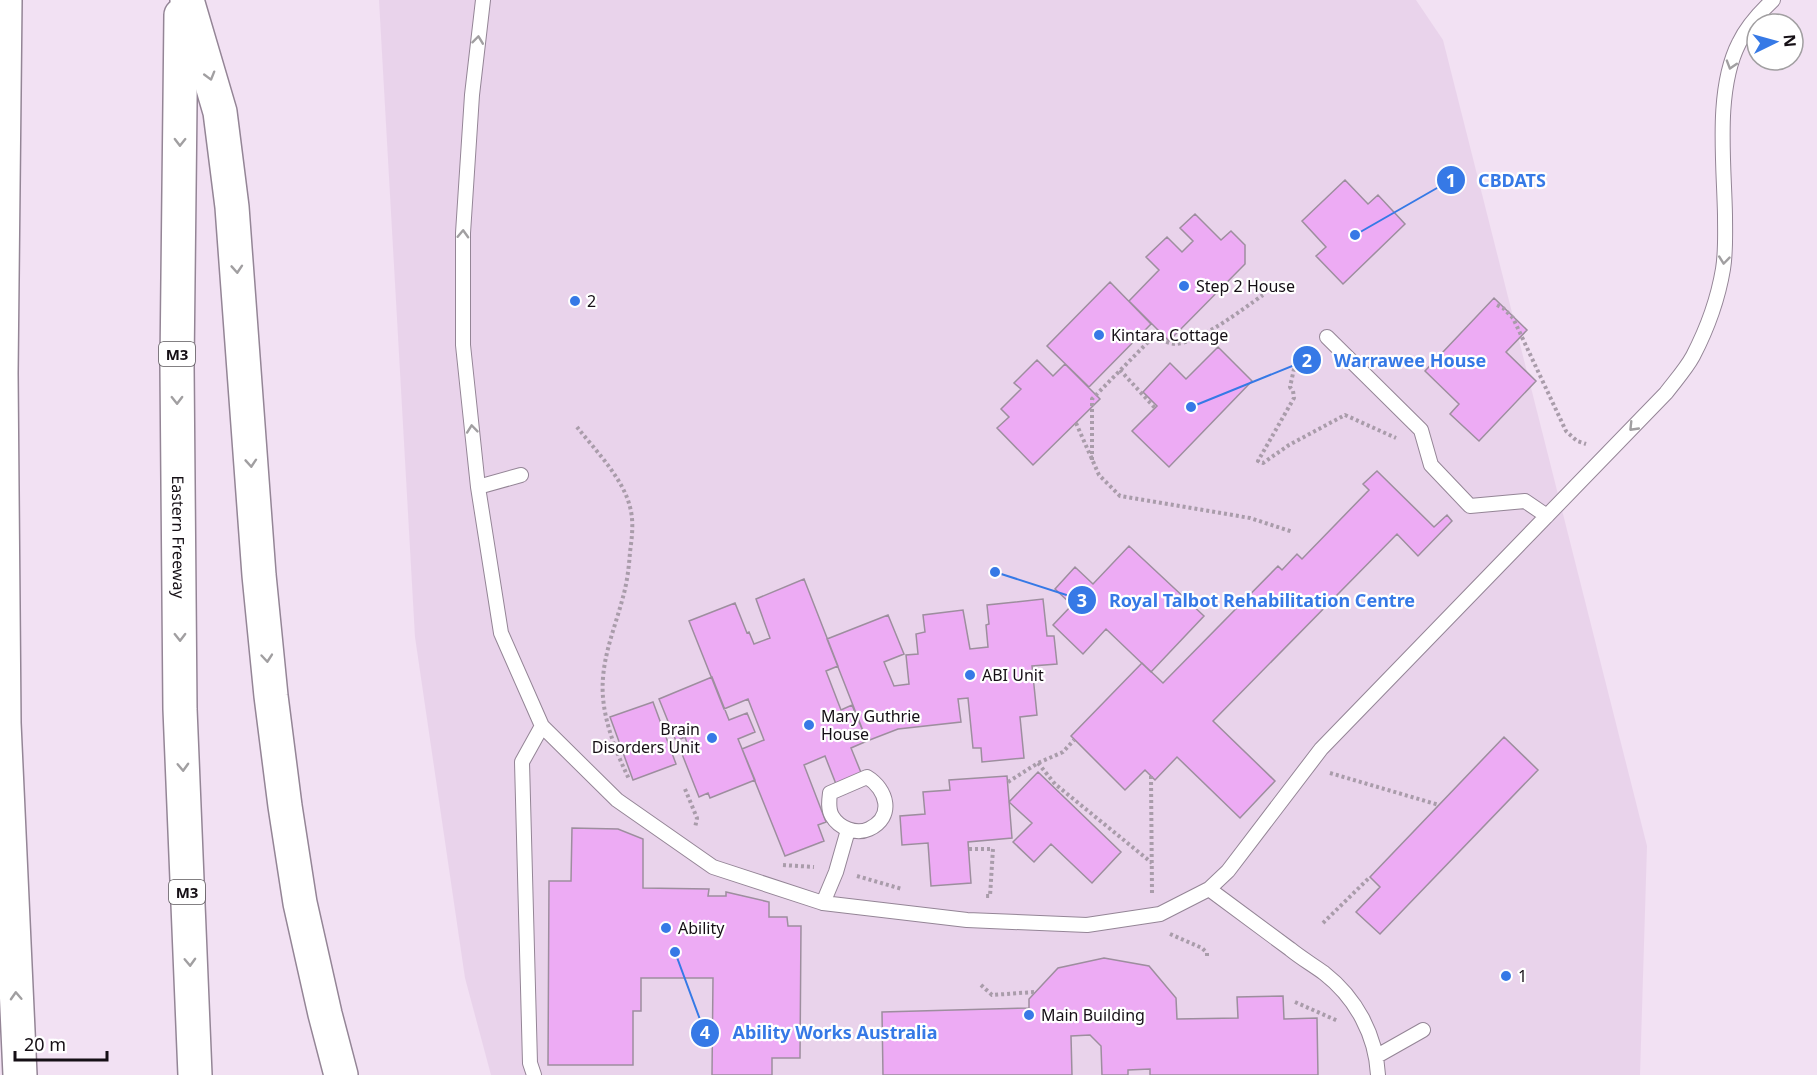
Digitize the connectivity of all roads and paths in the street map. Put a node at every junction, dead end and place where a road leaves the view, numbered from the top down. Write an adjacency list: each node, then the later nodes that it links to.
1 (5, 0): 11 (highway)
2 (181, 0): 56 (highway, Eastern Freeway / M3, one-way to 56)
3 (187, 0): 57 (highway, one-way to 57)
4 (483, 0): 19 (lane, one-way to 4)
5 (1773, 0): 20 (lane, one-way to 20)
6 (1263, 295): 10 (path)
7 (1497, 305): 16 (path)
8 (1328, 337): 20 (lane)
9 (1298, 351): 15 (path)
10 (1120, 370): 12 (path); 17 (path)
11 (0, 374): 55 (highway, one-way to 11)
12 (1155, 408)
13 (1076, 423): 17 (path)
14 (577, 426): 28 (path)
15 (1401, 441)
16 (1593, 444)
17 (1092, 460): 21 (path)
18 (521, 475): 19 (lane)
19 (478, 487): 22 (lane)
20 (1546, 516): 25 (lane)
21 (1293, 532)
22 (542, 726): 45 (lane); 58 (lane)
23 (1074, 740): 24 (path)
24 (1038, 763): 27 (path); 37 (path)
25 (1307, 766): 30 (path); 41 (lane)
26 (1151, 776): 37 (path)
27 (1008, 782)
28 (634, 788)
29 (686, 789): 32 (path)
30 (1439, 805)
31 (687, 821): 32 (path)
32 (695, 826): 34 (path); 35 (path)
33 (848, 830): 33 (lane); 39 (lane)
34 (704, 831)
35 (694, 833)
36 (969, 849): 44 (path)
37 (1152, 863): 43 (path)
38 (773, 864): 39 (path)
39 (836, 872): 42 (path); 45 (lane)
40 (1370, 877): 46 (path)
41 (1209, 890): 45 (lane); 53 (lane)
42 (908, 891)
43 (1152, 894)
44 (978, 896)
45 (824, 903)
46 (1323, 923)
47 (1164, 927): 48 (path)
48 (1207, 959)
49 (981, 985): 50 (path)
50 (1034, 992)
51 (1295, 1002): 53 (path)
52 (1423, 1030): 54 (lane)
53 (1371, 1037): 54 (lane)
54 (1377, 1056): 59 (lane)
55 (20, 1075)
56 (195, 1075)
57 (341, 1075)
58 (534, 1075)
59 (1378, 1075)

